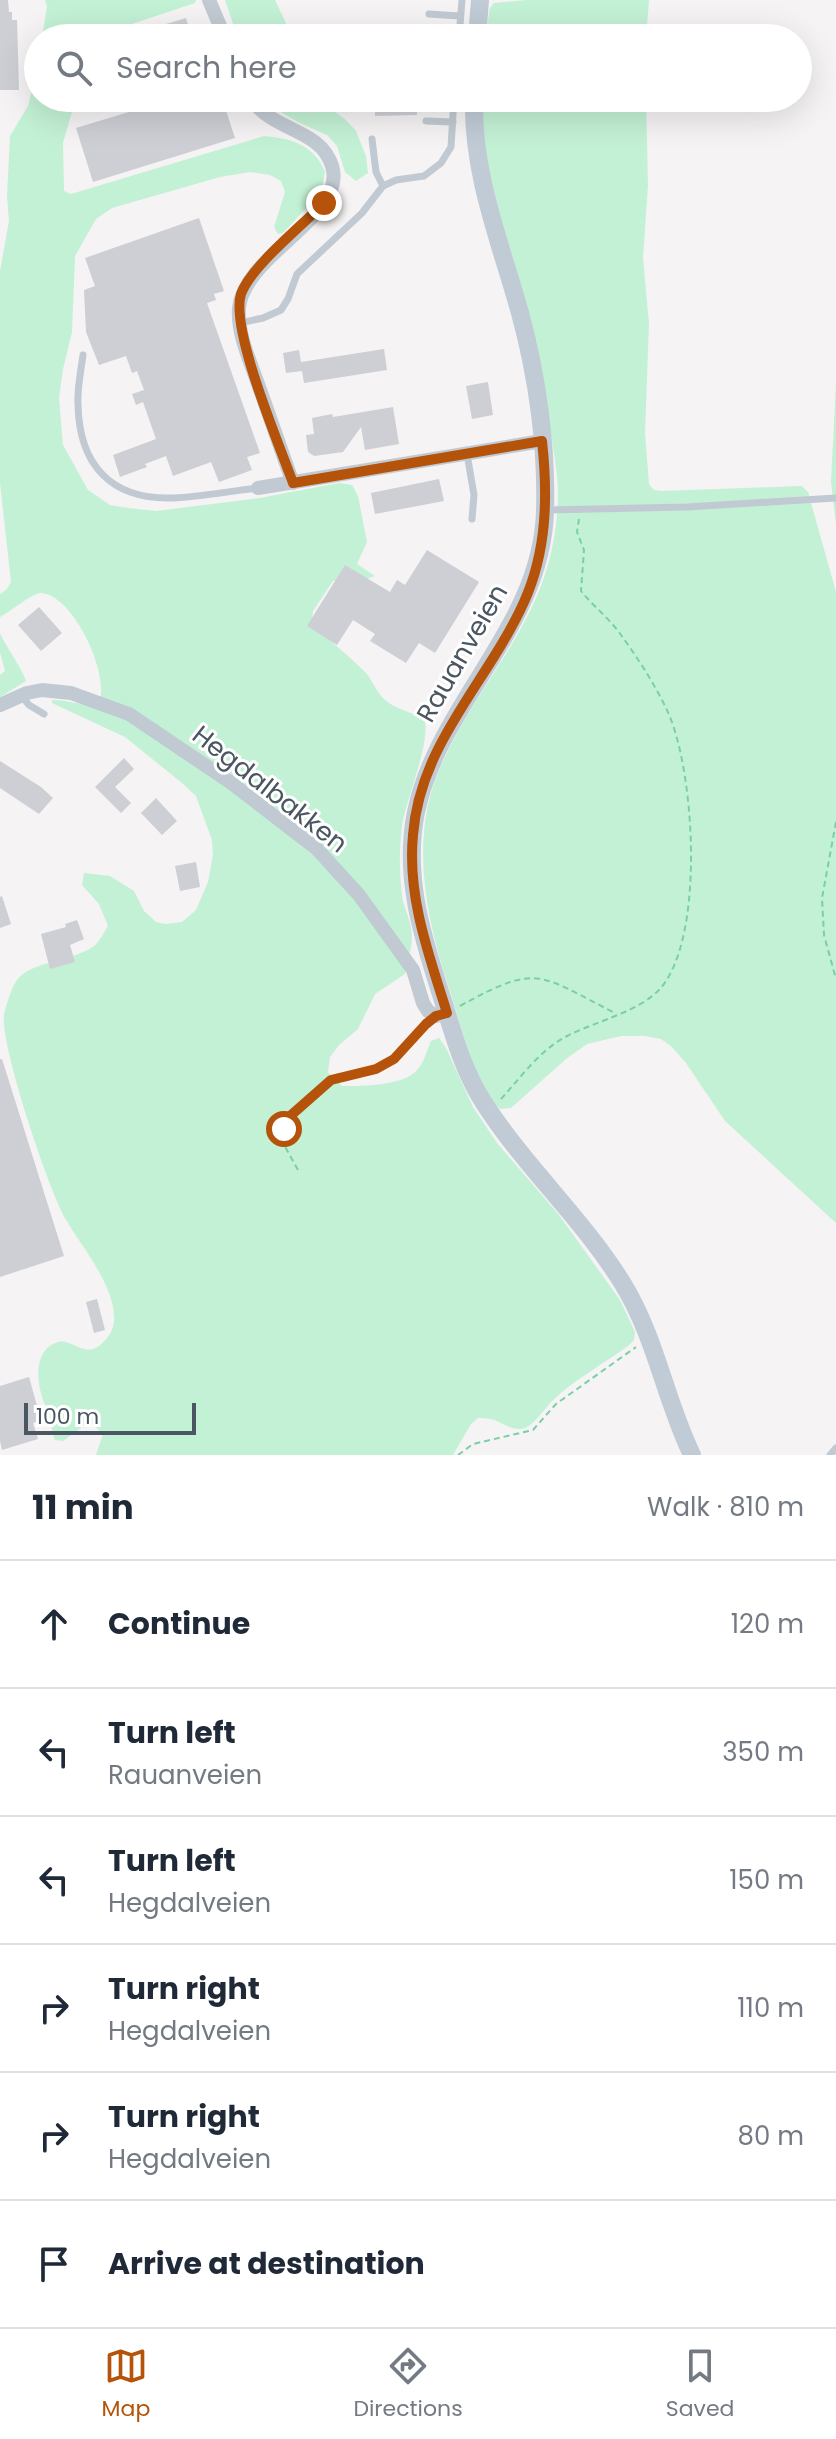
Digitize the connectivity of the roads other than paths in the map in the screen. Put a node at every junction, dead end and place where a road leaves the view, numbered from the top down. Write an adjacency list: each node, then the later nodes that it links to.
1 (209, 0): 6 (street)
2 (462, 0): 5 (lane)
3 (480, 0): 8 (main road)
4 (429, 14): 5 (lane)
5 (460, 16): 7 (lane)
6 (219, 24)
7 (460, 24)
8 (478, 24)
9 (261, 112): 16 (street)
10 (453, 112): 13 (lane)
11 (474, 112): 18 (main road, Rauanveien)
12 (426, 121): 13 (lane)
13 (453, 122): 15 (lane)
14 (372, 139): 15 (lane)
15 (383, 186): 16 (lane)
16 (240, 323): 20 (street)
17 (83, 355): 21 (lane)
18 (542, 441): 19 (street); 23 (main road, Rauanveien)
19 (467, 454): 20 (street); 24 (lane)
20 (293, 483): 21 (street)
21 (258, 488)
22 (836, 498): 23 (lane)
23 (546, 510): 28 (main road, Rauanveien)
24 (472, 519)
25 (21, 695): 26 (street, Hegdalbakken); 27 (lane); 28 (street, Hegdalbakken)
26 (0, 705)
27 (44, 714)
28 (442, 1015): 30 (main road, Rauanveien)
29 (836, 1448): 31 (lane)
30 (692, 1455)
31 (830, 1455)

